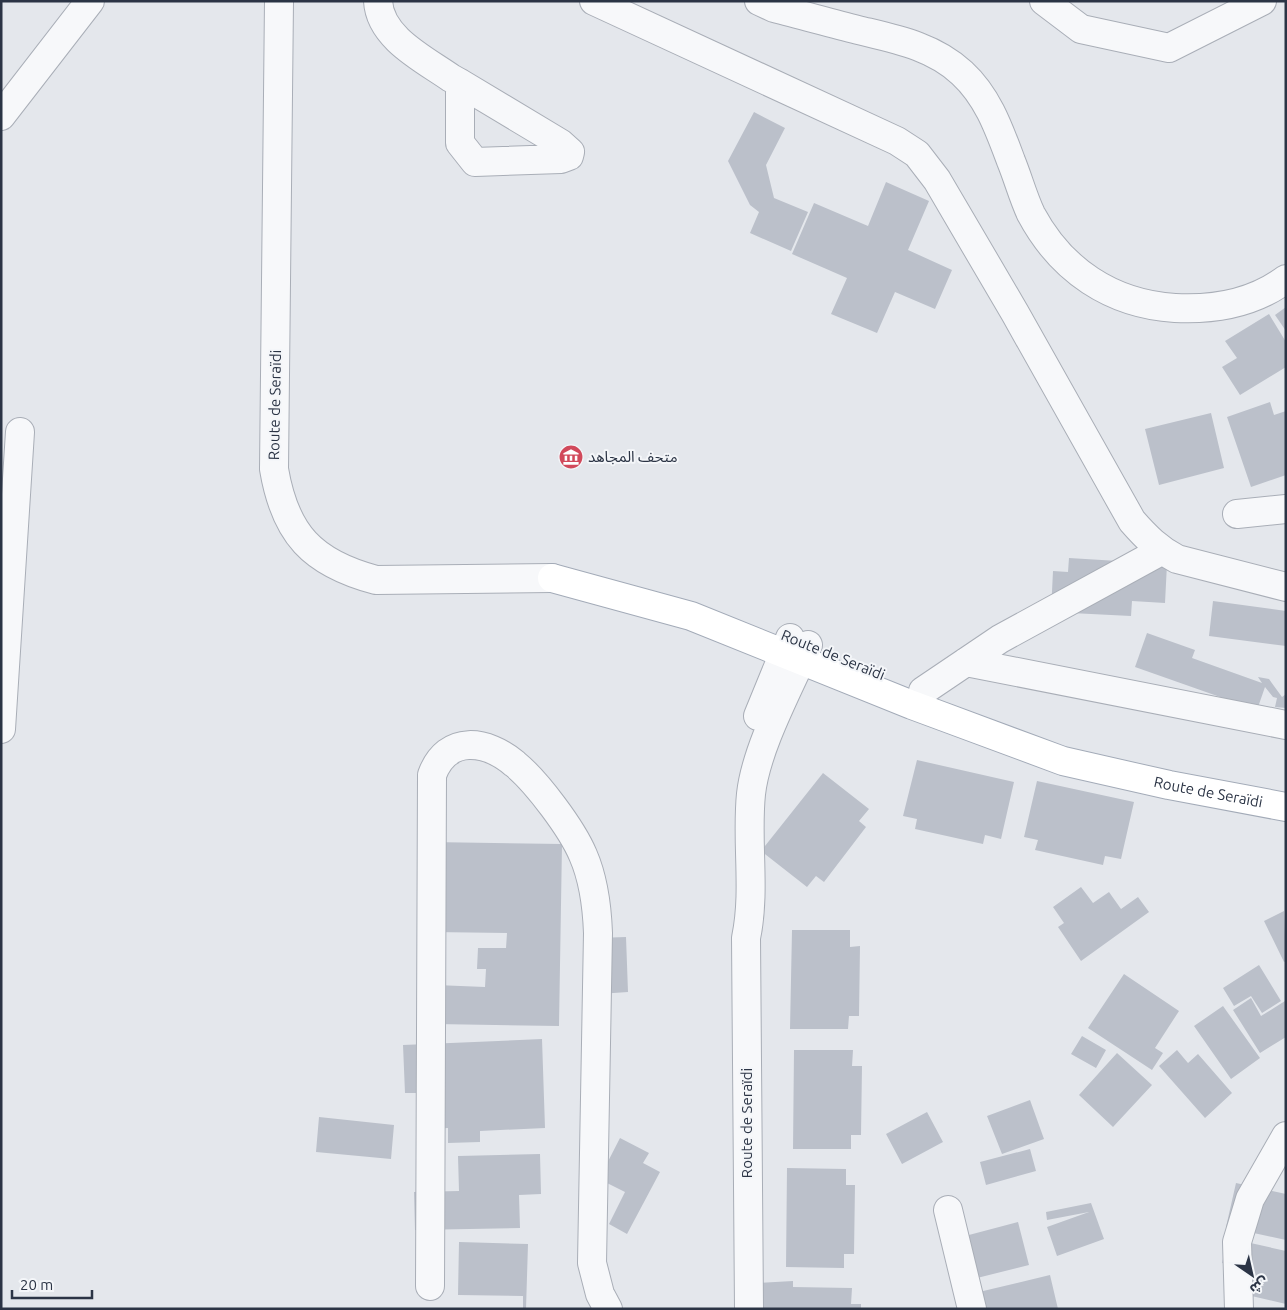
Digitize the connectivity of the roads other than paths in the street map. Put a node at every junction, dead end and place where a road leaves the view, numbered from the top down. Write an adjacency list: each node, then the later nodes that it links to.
1 (90, 1): 9 (street)
2 (279, 1): 15 (street, Route de Seraïdi)
3 (378, 1): 8 (street)
4 (594, 1): 14 (street)
5 (759, 1): 10 (street)
6 (1044, 1): 7 (street)
7 (1262, 1)
8 (460, 83)
9 (1, 116)
10 (1286, 279)
11 (20, 432): 21 (street)
12 (1286, 508): 13 (street)
13 (1237, 514)
14 (1160, 551): 16 (street); 18 (street)
15 (552, 578): 17 (main road, Route de Seraïdi)
16 (1286, 587)
17 (796, 649): 19 (main road, Route de Seraïdi); 22 (main road, Route de Seraïdi); 28 (street, Route de Seraïdi)
18 (966, 662): 19 (street); 20 (street)
19 (923, 691): 22 (main road, Route de Seraïdi)
20 (1286, 725)
21 (1, 729)
22 (1103, 771): 23 (main road, Route de Seraïdi)
23 (1286, 807)
24 (1286, 1136): 30 (street)
25 (948, 1210): 29 (street)
26 (430, 1286): 27 (street)
27 (608, 1309)
28 (749, 1309)
29 (972, 1309)
30 (1239, 1309)

